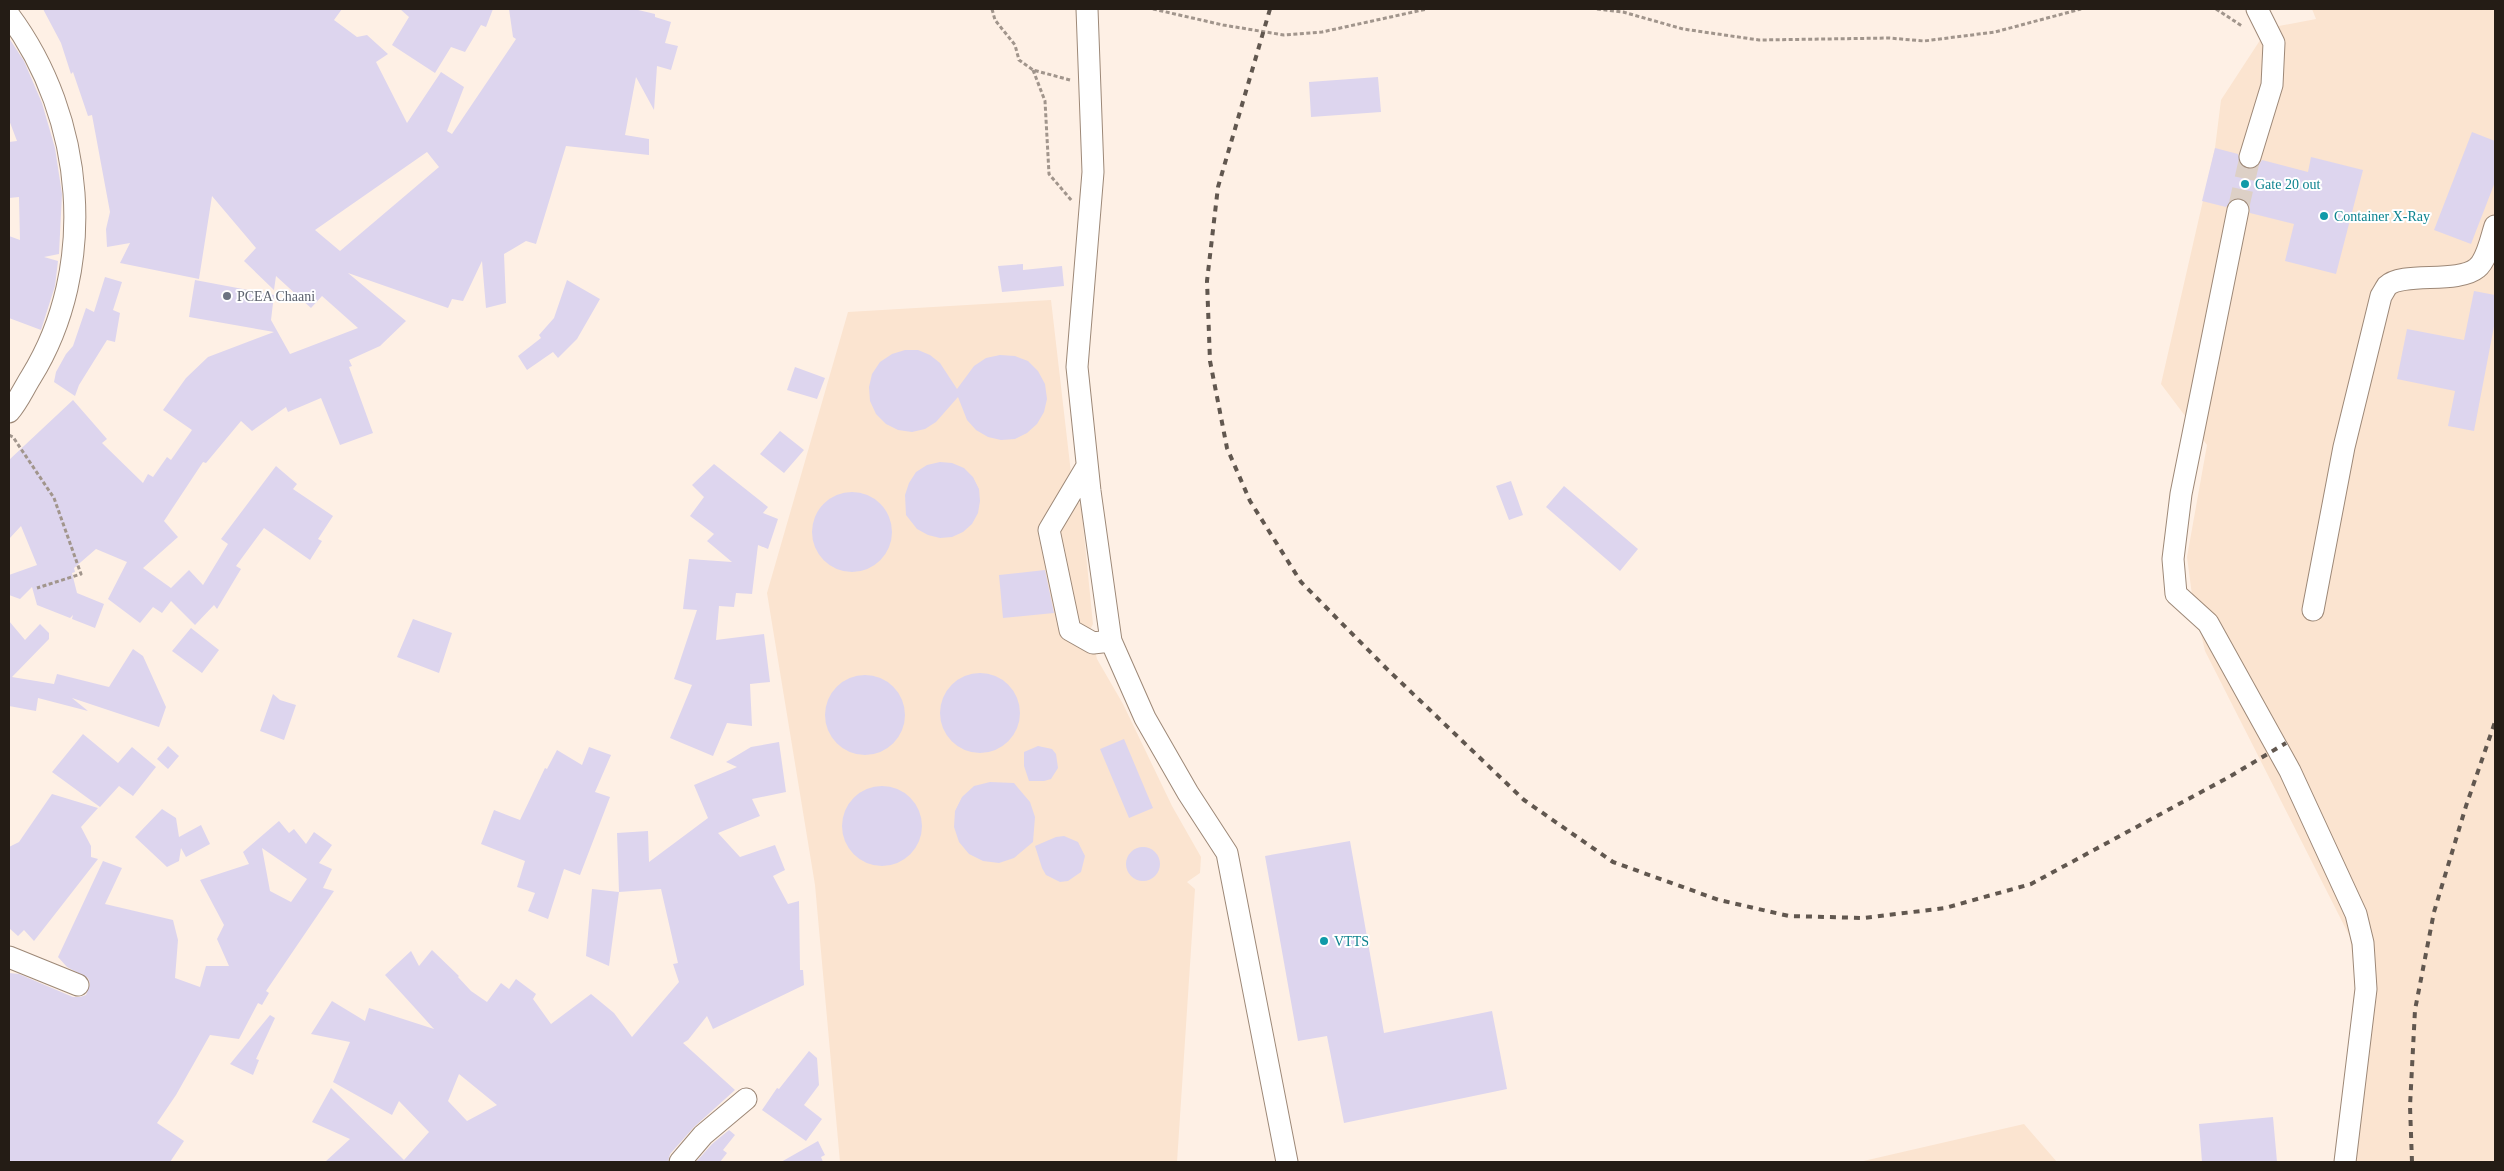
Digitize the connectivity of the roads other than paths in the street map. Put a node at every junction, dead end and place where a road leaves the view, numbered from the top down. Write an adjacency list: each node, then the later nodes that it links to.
1 (1087, 9): 8 (street)
2 (2257, 9): 4 (street)
3 (9, 15): 7 (street)
4 (2250, 157)
5 (2238, 210): 16 (street)
6 (2495, 226): 9 (street)
7 (9, 412)
8 (1087, 466): 10 (street); 10 (street)
9 (2313, 610)
10 (1111, 641): 15 (street)
11 (9, 957): 12 (street)
12 (78, 985)
13 (746, 1099): 14 (street)
14 (680, 1162)
15 (1287, 1162)
16 (2345, 1162)

